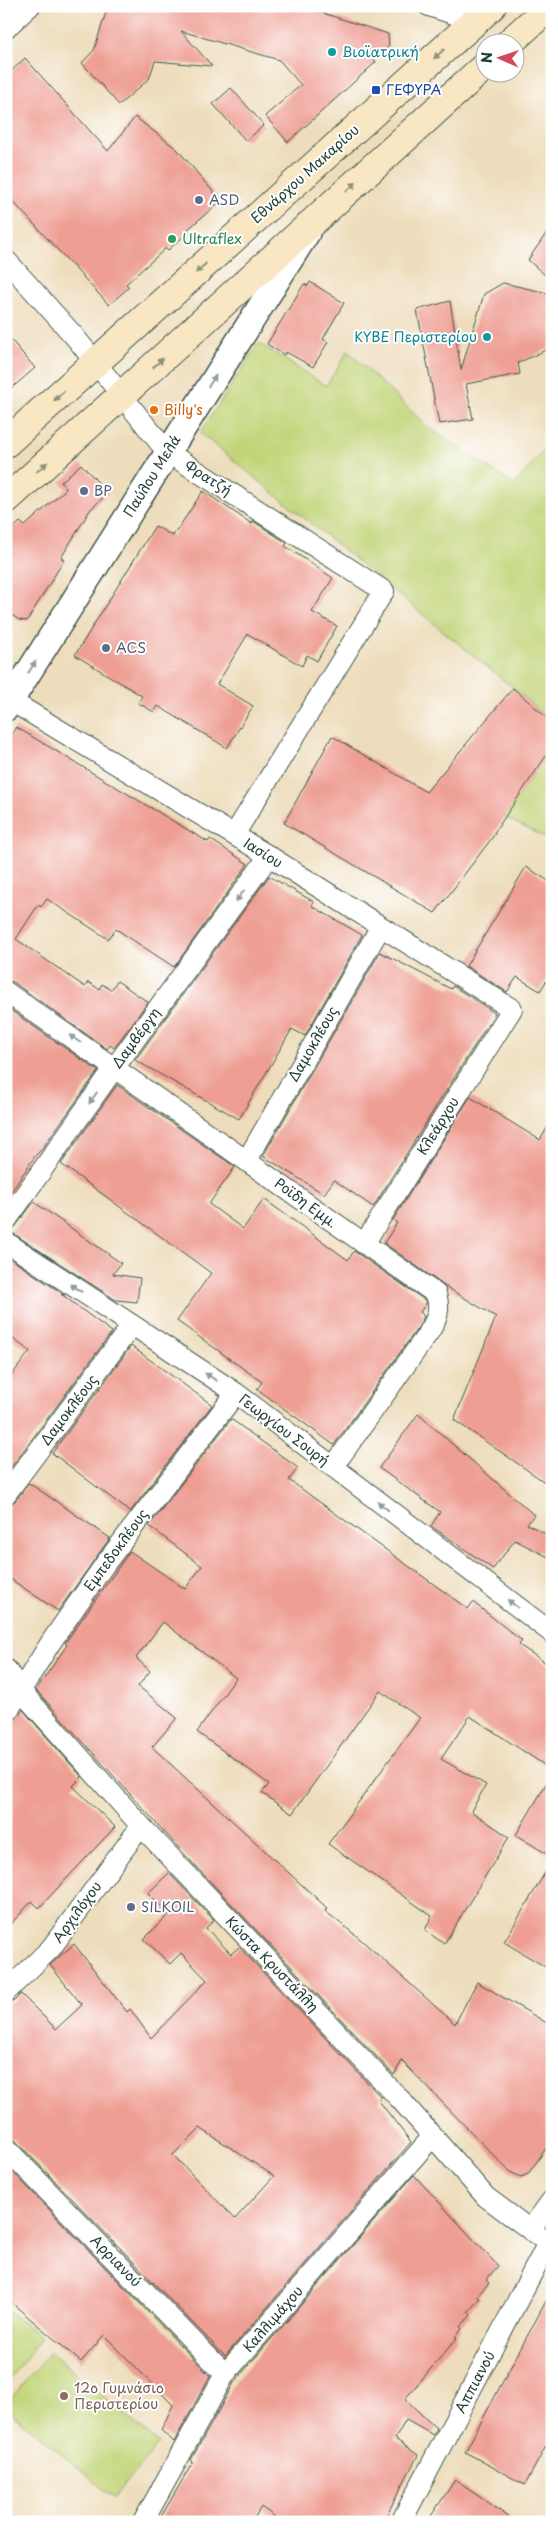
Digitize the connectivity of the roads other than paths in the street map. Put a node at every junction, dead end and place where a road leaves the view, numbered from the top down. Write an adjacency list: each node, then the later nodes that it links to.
1 (30, 6): 5 (street)
2 (429, 6): 4 (street)
3 (550, 6): 6 (main road)
4 (484, 14): 10 (main road, Εθνάρχου Μακαρίου, one-way to 10)
5 (6, 28)
6 (521, 32)
7 (476, 74): 8 (main road, one-way to 7)
8 (315, 220): 11 (main road, one-way to 8); 13 (street, Παύλου Μελά, one-way to 8)
9 (6, 260): 10 (street, Φρατζή)
10 (96, 363): 11 (street, Φρατζή); 12 (main road, Εθνάρχου Μακαρίου, one-way to 12)
11 (122, 396): 13 (street, Φρατζή); 14 (main road, one-way to 11)
12 (6, 443)
13 (167, 452): 15 (street, Παύλου Μελά, one-way to 13); 16 (street, Φρατζή)
14 (6, 500)
15 (9, 704): 16 (street, Ιασίου)
16 (234, 835): 17 (street, Ιασίου)
17 (269, 856): 18 (street, Ιασίου); 21 (street, Δαμβέργη, one-way to 21)
18 (380, 928): 20 (street, Ιασίου); 22 (street, Δαμοκλέους)
19 (6, 992): 21 (street, Ροϊδη Εμμ., one-way to 19)
20 (512, 1009): 25 (street, Κλεάρχου)
21 (115, 1067): 22 (street, Ροϊδη Εμμ.); 23 (street, Δαμβέργη, one-way to 23)
22 (247, 1160): 25 (street, Ροϊδη Εμμ.)
23 (6, 1221)
24 (6, 1242): 26 (street, Γεωργίου Σουρή, one-way to 24)
25 (364, 1244): 28 (street, Ροϊδη Εμμ.)
26 (132, 1325): 27 (street, Γεωργίου Σουρή, one-way to 26); 29 (street, Δαμοκλέους)
27 (236, 1393): 28 (street, Γεωργίου Σουρή); 32 (street, Εμπεδοκλέους)
28 (333, 1467): 30 (street, Γεωργίου Σουρή, one-way to 28)
29 (6, 1494)
30 (552, 1633)
31 (6, 1669): 32 (street, Κώστα Κρυστάλλη)
32 (22, 1692): 33 (street, Εμπεδοκλέους); 34 (street, Κώστα Κρυστάλλη)
33 (6, 1714)
34 (141, 1826): 35 (street, Αρχιλόχου); 36 (street, Κώστα Κρυστάλλη)
35 (6, 1992)
36 (432, 2137): 39 (street, Κώστα Κρυστάλλη); 41 (street, Καλλιμάχου)
37 (6, 2148): 41 (street, Αρριανού)
38 (552, 2200): 39 (street)
39 (530, 2230): 40 (street, Κώστα Κρυστάλλη)
40 (550, 2244): 43 (street, Αππιανού)
41 (225, 2374): 42 (street, Καλλιμάχου)
42 (143, 2522)
43 (401, 2522)

